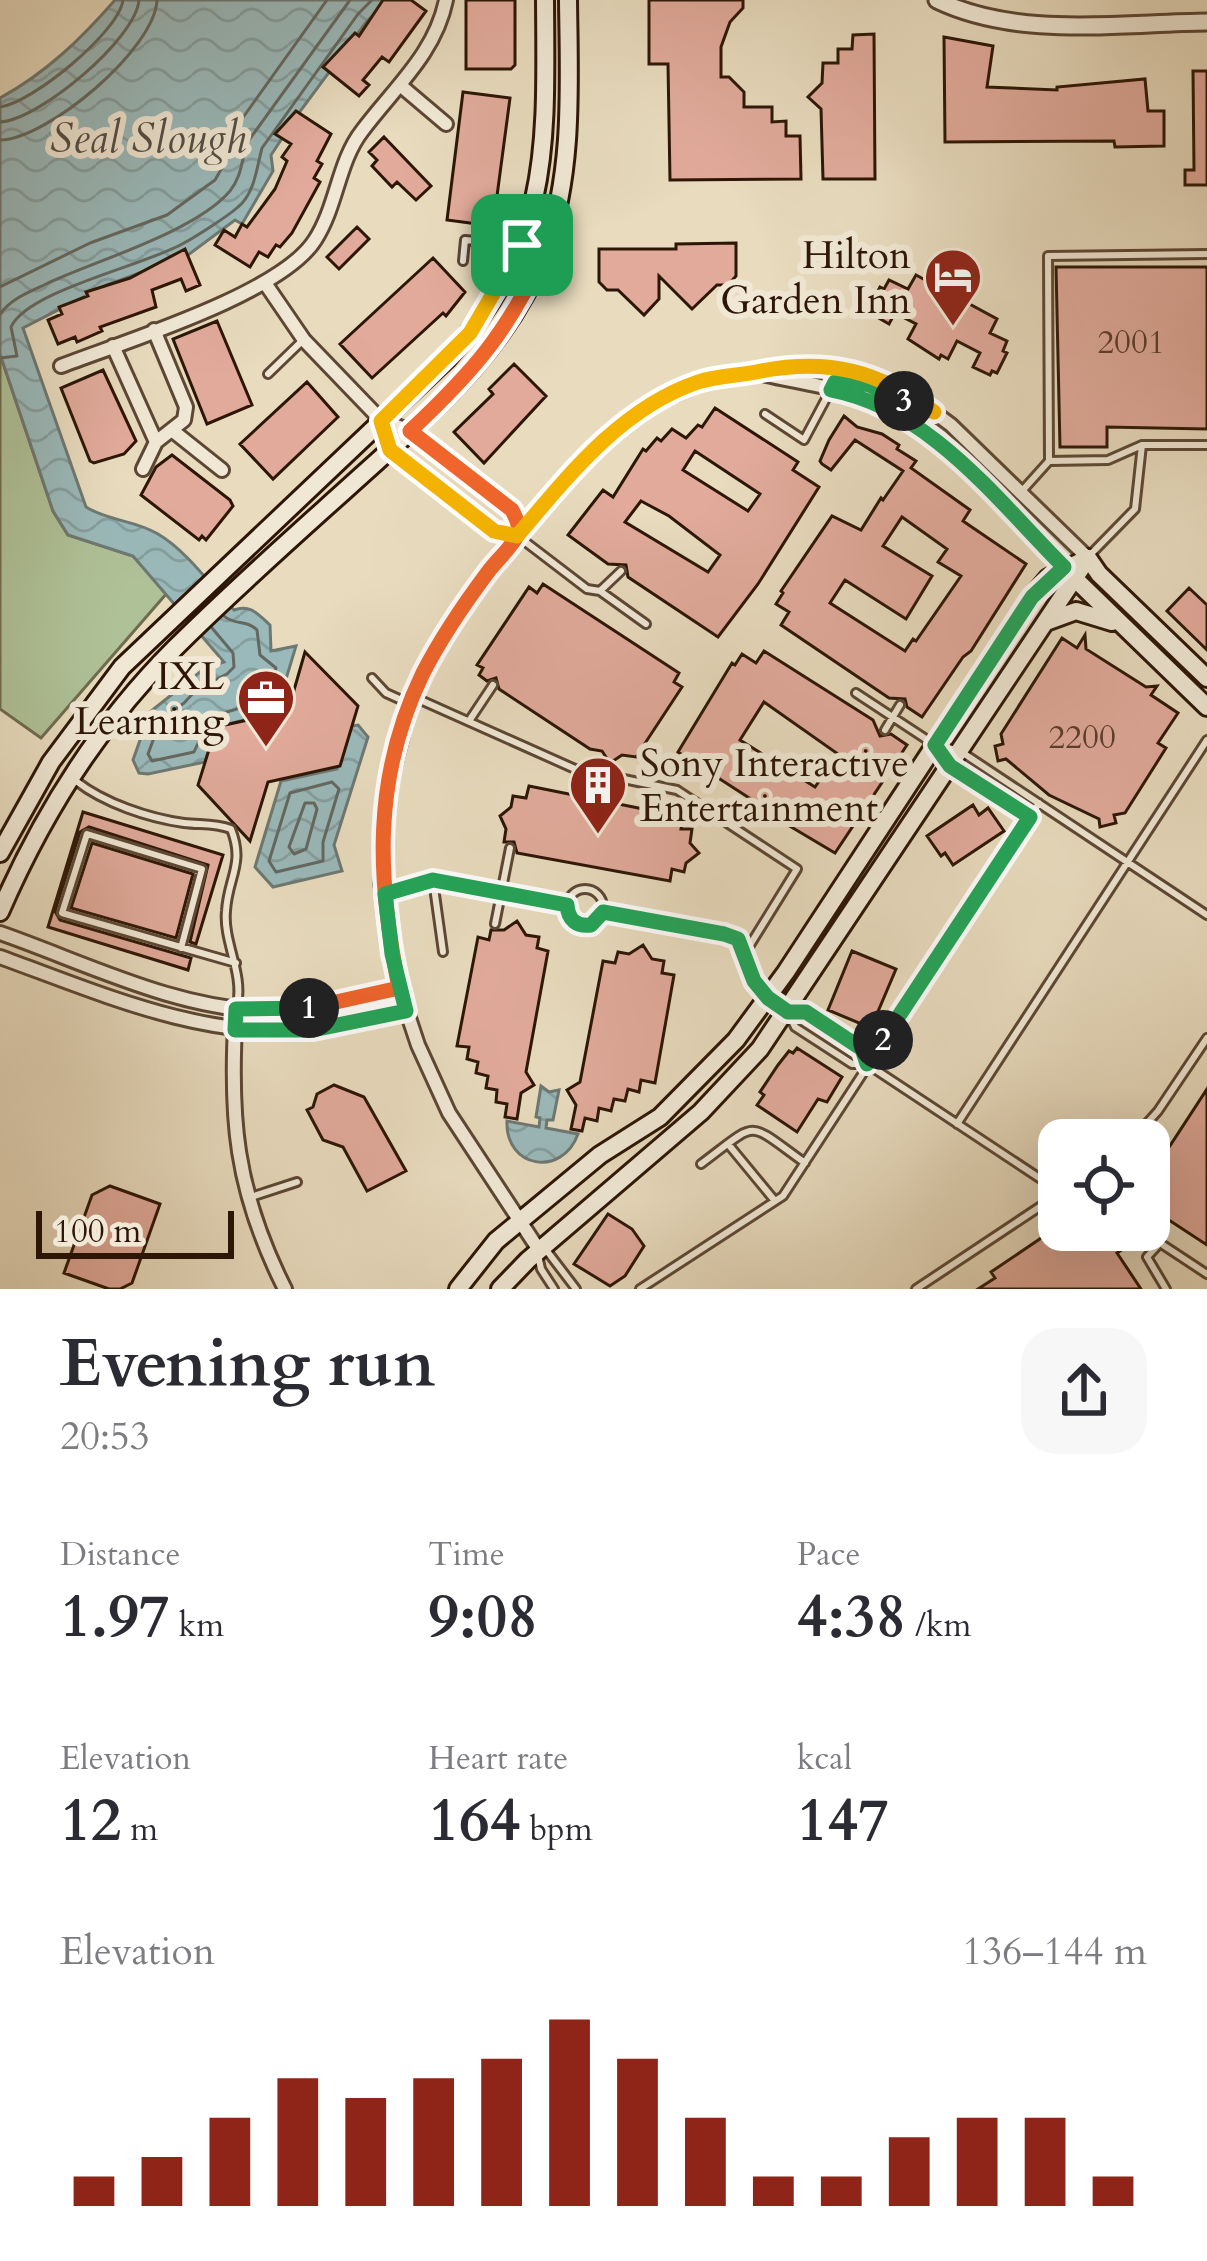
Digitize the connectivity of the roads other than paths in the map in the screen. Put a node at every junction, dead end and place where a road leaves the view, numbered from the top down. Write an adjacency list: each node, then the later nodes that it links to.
1 (446, 0): 6 (street)
2 (544, 0): 8 (main road)
3 (568, 0): 9 (main road)
4 (938, 0): 5 (street)
5 (1207, 22)
6 (400, 85): 7 (street); 12 (street)
7 (446, 124)
8 (522, 245): 9 (lane); 11 (lane); 22 (main road)
9 (544, 253): 24 (main road)
10 (1207, 254): 29 (lane)
11 (463, 261)
12 (265, 283): 13 (street); 14 (street)
13 (154, 329): 15 (street); 23 (street)
14 (304, 340): 18 (lane); 22 (street)
15 (112, 346): 16 (street); 25 (street)
16 (61, 366)
17 (757, 373): 19 (street); 20 (street); 33 (street)
18 (268, 374)
19 (831, 390): 20 (street); 21 (lane); 36 (street)
20 (934, 412): 32 (street)
21 (765, 414)
22 (381, 421): 24 (street); 28 (street); 58 (main road)
23 (173, 431): 25 (street); 31 (street)
24 (410, 431): 28 (main road); 33 (street)
25 (156, 442): 30 (street)
26 (1142, 445): 27 (lane); 29 (lane); 34 (lane)
27 (1207, 445)
28 (390, 450): 33 (street); 54 (main road)
29 (1049, 460): 32 (lane)
30 (143, 469)
31 (222, 470)
32 (1021, 493): 34 (street)
33 (517, 536): 37 (lane); 45 (street)
34 (1088, 557): 36 (main road); 42 (main road)
35 (621, 571): 37 (lane)
36 (1069, 574): 38 (main road); 40 (main road); 52 (main road)
37 (600, 591): 39 (lane)
38 (1045, 622): 40 (main road); 53 (main road)
39 (646, 624)
40 (1121, 626): 47 (main road)
41 (372, 678): 45 (lane)
42 (1207, 678)
43 (494, 685): 49 (lane)
44 (856, 693): 48 (lane)
45 (412, 700): 49 (lane); 62 (street)
46 (900, 706): 48 (lane)
47 (1207, 707)
48 (893, 718): 50 (lane); 52 (lane)
49 (470, 721): 71 (lane)
50 (885, 730)
51 (1206, 744): 59 (lane)
52 (935, 745): 53 (lane); 53 (lane); 75 (main road)
53 (955, 759): 55 (lane); 56 (lane); 78 (main road)
54 (71, 777): 65 (main road); 73 (lane)
55 (1039, 803): 56 (lane); 59 (lane)
56 (1030, 817): 81 (lane)
57 (509, 848): 61 (lane)
58 (0, 853)
59 (1128, 862): 66 (lane); 83 (lane)
60 (433, 880): 61 (lane); 62 (lane); 70 (lane)
61 (501, 891): 63 (lane); 67 (lane)
62 (385, 894): 74 (street)
63 (567, 905): 64 (lane); 64 (lane)
64 (603, 912): 71 (lane)
65 (0, 913)
66 (1207, 915)
67 (495, 924)
68 (0, 933): 76 (street)
69 (181, 947): 69 (lane); 73 (lane)
70 (443, 952)
71 (744, 953): 75 (lane)
72 (0, 957): 79 (street)
73 (236, 963): 76 (lane)
74 (399, 988): 76 (street); 77 (street)
75 (768, 998): 78 (lane); 92 (main road)
76 (236, 1009): 79 (street)
77 (406, 1011): 79 (street); 92 (street)
78 (788, 1012): 81 (lane); 81 (lane); 93 (main road)
79 (235, 1030): 89 (street)
80 (1207, 1038): 82 (lane)
81 (867, 1064): 83 (lane); 85 (lane)
82 (1151, 1119)
83 (958, 1124): 87 (lane)
84 (728, 1144): 85 (lane); 86 (lane); 90 (lane)
85 (805, 1163): 90 (lane)
86 (701, 1164)
87 (1038, 1178)
88 (297, 1182): 89 (lane)
89 (248, 1198): 95 (street)
90 (775, 1201): 100 (lane)
91 (1038, 1206): 101 (lane)
92 (519, 1222): 93 (street); 96 (main road)
93 (539, 1250): 97 (main road); 98 (lane); 99 (lane)
94 (1207, 1274): 102 (lane)
95 (285, 1289)
96 (458, 1289)
97 (500, 1289)
98 (554, 1289)
99 (576, 1289)
100 (640, 1289)
101 (916, 1289)
102 (1166, 1289)

